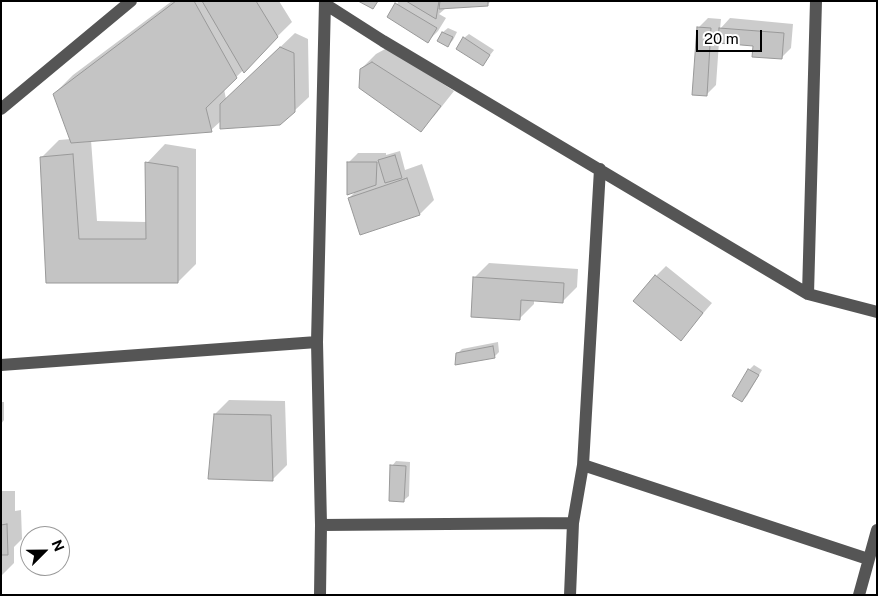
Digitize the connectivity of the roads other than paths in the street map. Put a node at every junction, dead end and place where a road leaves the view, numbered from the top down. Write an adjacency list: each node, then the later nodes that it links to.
1 (131, 1): 4 (street)
2 (816, 1): 6 (street)
3 (325, 3): 5 (street); 8 (street)
4 (1, 109)
5 (600, 169): 6 (street); 10 (street)
6 (808, 294): 7 (street)
7 (877, 312)
8 (317, 342): 9 (street); 12 (street)
9 (1, 364)
10 (582, 465): 11 (street); 14 (street)
11 (573, 523): 12 (street); 16 (street)
12 (321, 525): 15 (street)
13 (877, 530): 14 (street)
14 (868, 559): 17 (street)
15 (320, 595)
16 (570, 595)
17 (859, 595)

